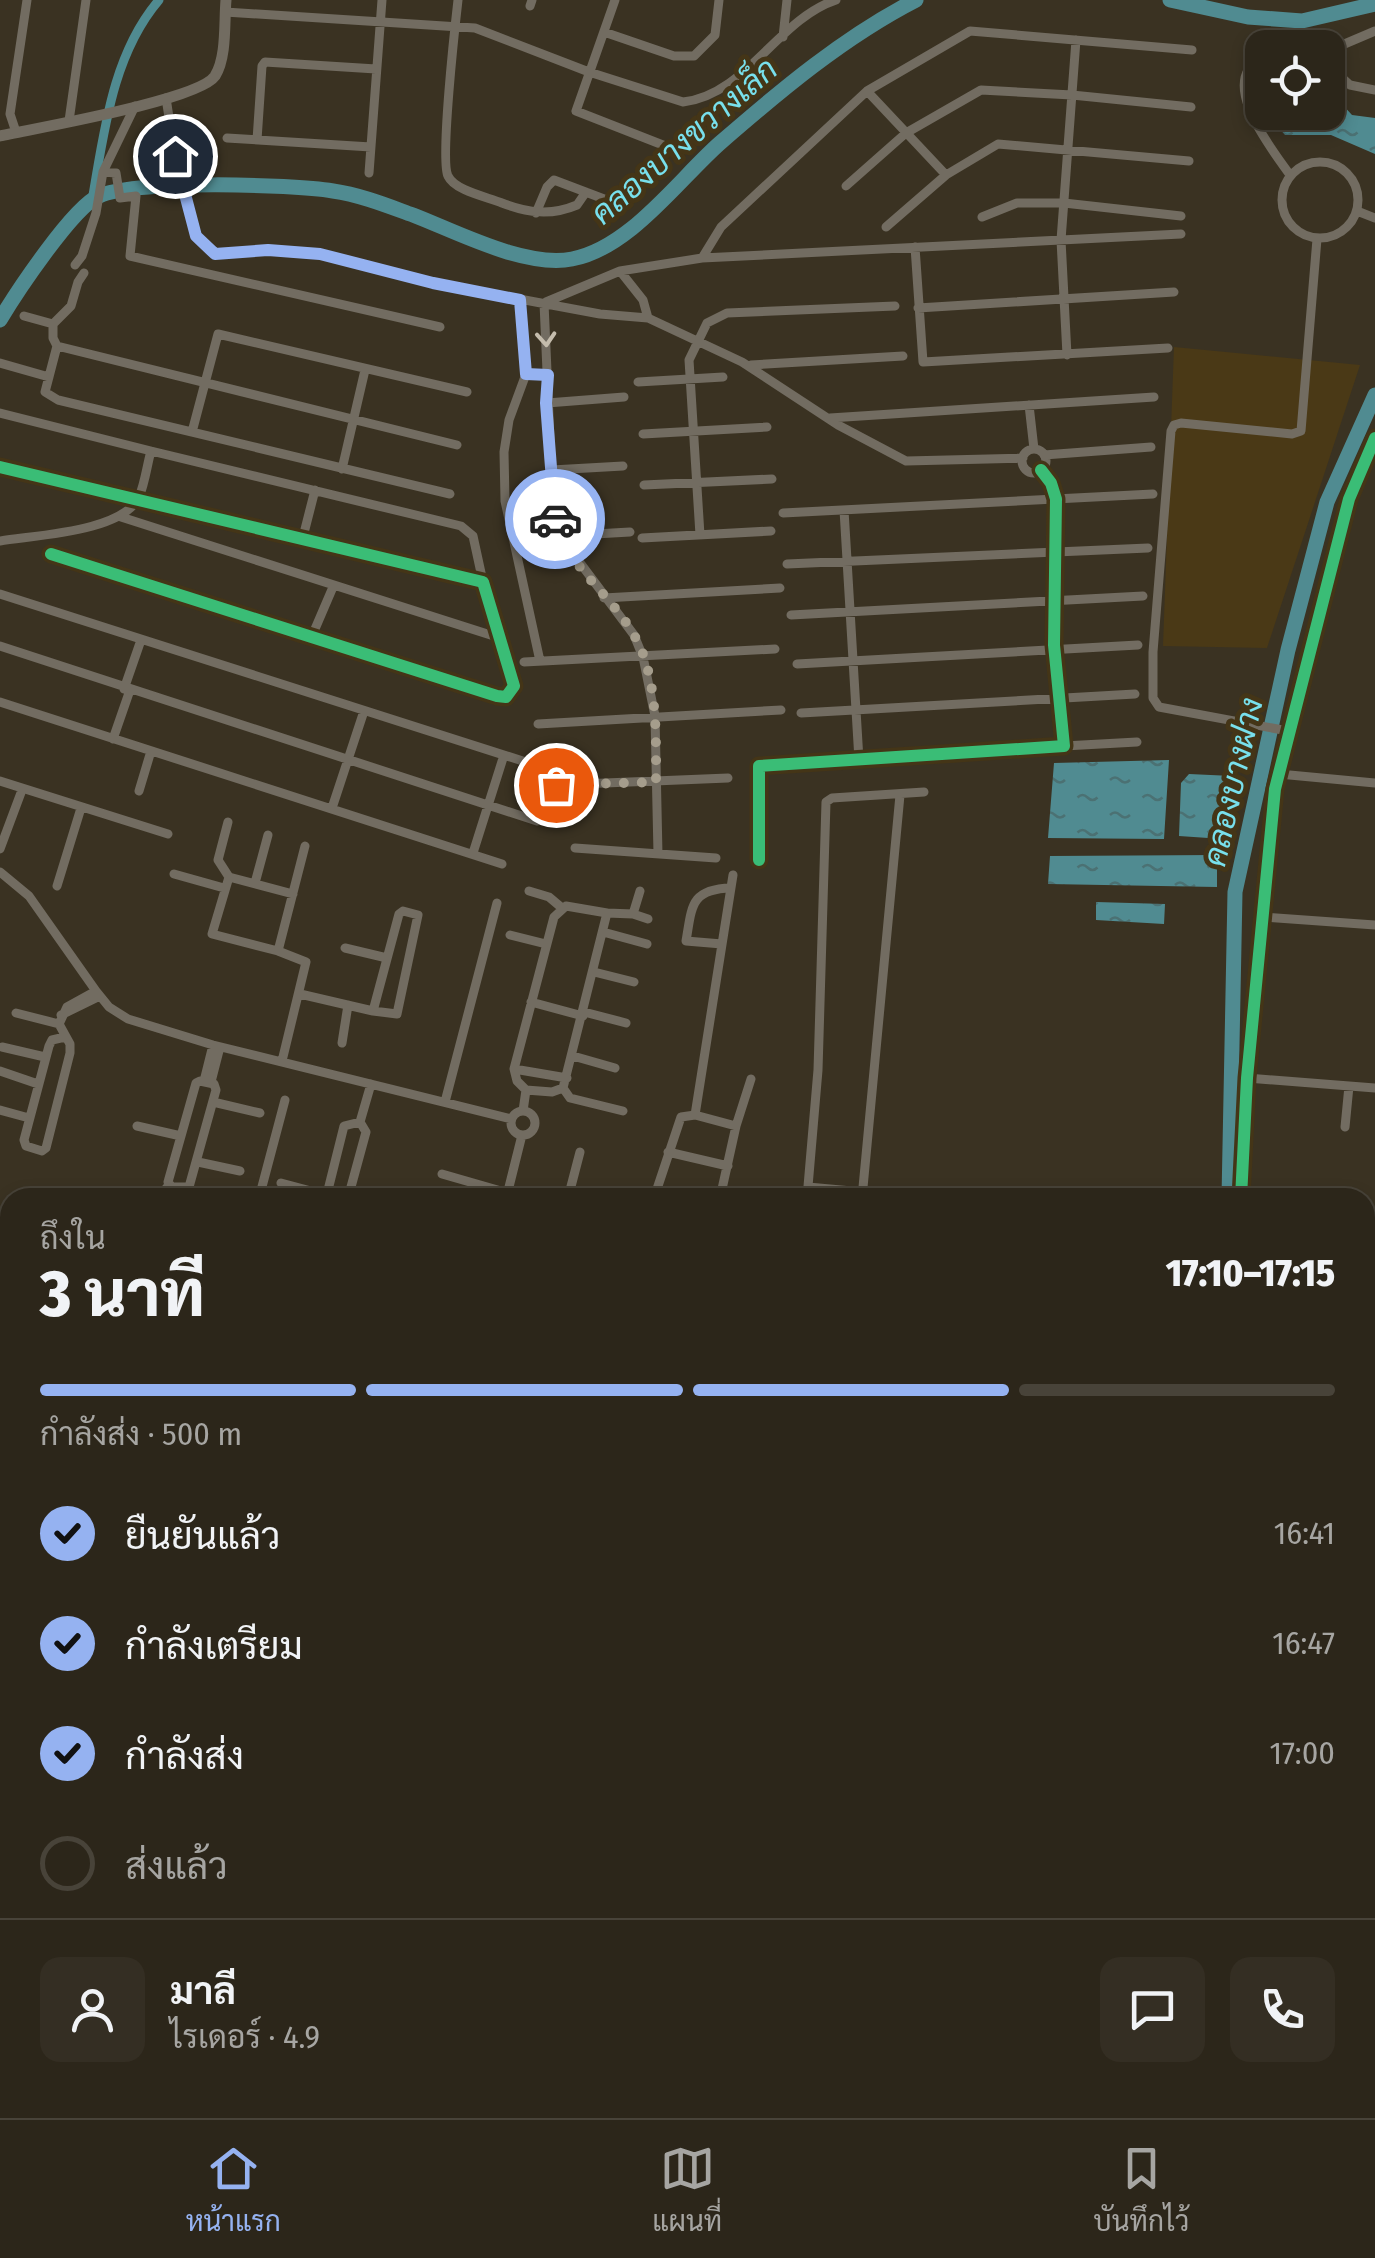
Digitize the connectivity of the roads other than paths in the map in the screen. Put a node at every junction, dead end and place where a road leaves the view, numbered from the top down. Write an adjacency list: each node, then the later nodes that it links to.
1 (27, 0): 29 (street)
2 (86, 0): 27 (street)
3 (382, 0): 10 (street)
4 (458, 0): 11 (street)
5 (615, 0): 13 (street)
6 (719, 0): 13 (street)
7 (787, 0): 14 (street)
8 (832, 0): 14 (street)
9 (225, 6): 10 (street); 24 (street)
10 (380, 21): 11 (street); 18 (street)
11 (455, 26): 19 (street); 47 (street)
12 (1375, 31): 16 (street)
13 (604, 32): 19 (street)
14 (783, 38): 19 (street)
15 (1076, 40): 17 (street); 22 (street); 23 (street)
16 (1345, 43)
17 (1192, 50)
18 (376, 69): 33 (street); 34 (street)
19 (590, 72): 35 (street)
20 (1345, 81): 21 (street)
21 (1375, 90)
22 (867, 91): 30 (street); 56 (street)
23 (1072, 95): 26 (street); 30 (street); 36 (street)
24 (166, 98): 25 (street); 60 (street)
25 (132, 107): 27 (street); 38 (street)
26 (1191, 107)
27 (69, 121): 29 (street)
28 (1262, 130): 41 (street)
29 (16, 132): 31 (street)
30 (906, 133): 40 (street); 42 (street)
31 (0, 136)
32 (228, 138): 33 (street)
33 (256, 140): 34 (street)
34 (371, 147): 39 (street)
35 (668, 147)
36 (1068, 149): 37 (street); 40 (street); 45 (street)
37 (1189, 161)
38 (103, 172): 66 (street); 67 (street)
39 (368, 172)
40 (946, 175): 51 (street)
41 (1290, 175): 46 (street); 53 (street)
42 (846, 186)
43 (586, 192): 44 (street); 47 (street); 47 (street)
44 (612, 202)
45 (1064, 203): 48 (street); 49 (street); 54 (street)
46 (1357, 211): 50 (street); 53 (street)
47 (536, 213)
48 (1181, 216)
49 (982, 217)
50 (1375, 218)
51 (886, 227)
52 (1181, 234): 54 (street)
53 (1317, 239): 161 (street)
54 (1062, 240): 55 (street); 59 (street)
55 (915, 247): 56 (street); 63 (street)
56 (702, 258): 57 (street)
57 (620, 271): 61 (street); 65 (street)
58 (1174, 292): 59 (street)
59 (1064, 298): 63 (street); 71 (street)
60 (520, 300): 61 (street); 76 (street)
61 (544, 304): 65 (street); 77 (street, one-way to 77)
62 (895, 306): 68 (street)
63 (918, 308): 71 (street)
64 (24, 316): 66 (street)
65 (648, 318): 68 (street)
66 (53, 324): 69 (street)
67 (440, 327)
68 (700, 340): 74 (street); 80 (street)
69 (57, 346): 78 (street); 81 (street)
70 (1168, 348): 71 (street)
71 (1066, 355)
72 (903, 356): 74 (street)
73 (0, 363): 78 (street)
74 (748, 366): 89 (street)
75 (365, 370): 81 (street); 83 (street); 90 (street)
76 (526, 374): 77 (street); 147 (street)
77 (548, 375): 86 (street)
78 (49, 377): 93 (street)
79 (723, 377): 80 (street)
80 (690, 379): 82 (street); 92 (street)
81 (205, 382): 90 (street); 93 (street)
82 (638, 382)
83 (467, 392)
84 (1154, 397): 87 (street)
85 (624, 398): 86 (street)
86 (546, 403): 105 (street)
87 (1030, 405): 89 (street); 98 (street)
88 (0, 413): 99 (street)
89 (828, 418): 101 (street)
90 (354, 419): 96 (street); 104 (street)
91 (766, 427): 92 (street)
92 (693, 431): 94 (street); 108 (street)
93 (192, 432): 104 (street)
94 (643, 434)
95 (1375, 438): 161 (street)
96 (457, 446)
97 (1151, 447): 100 (street)
98 (1034, 449): 100 (street); 101 (street)
99 (151, 451): 110 (street); 113 (street)
100 (1044, 455): 106 (street)
101 (1023, 458): 106 (street)
102 (624, 466): 105 (street)
103 (0, 467): 113 (street)
104 (342, 469): 111 (street)
105 (552, 470): 121 (street)
106 (1041, 470): 114 (street)
107 (772, 479): 108 (street)
108 (696, 483): 109 (street); 120 (street)
109 (644, 486)
110 (316, 490): 122 (street); 130 (street)
111 (450, 494)
112 (1154, 494): 114 (street)
113 (138, 498): 117 (street); 122 (street)
114 (1056, 500): 115 (street); 126 (street)
115 (844, 510): 116 (street); 128 (street)
116 (783, 513)
117 (122, 517): 124 (street); 131 (street)
118 (771, 530): 120 (street)
119 (630, 532): 121 (street)
120 (700, 535): 123 (street)
121 (560, 536): 135 (street)
122 (303, 537): 130 (street)
123 (642, 538)
124 (0, 541)
125 (1148, 548): 126 (street)
126 (1054, 552): 128 (street); 136 (street)
127 (52, 554): 139 (street)
128 (848, 560): 129 (street); 137 (street)
129 (787, 564)
130 (483, 582): 140 (street)
131 (333, 587): 139 (street); 140 (street)
132 (780, 588): 135 (street)
133 (0, 594): 141 (street)
134 (1143, 596): 136 (street)
135 (604, 598): 146 (street)
136 (1054, 600): 137 (street); 145 (street)
137 (850, 612): 138 (street); 148 (street)
138 (790, 615)
139 (312, 636): 140 (street)
140 (500, 638)
141 (141, 640): 151 (street); 157 (street)
142 (1138, 645): 145 (street)
143 (0, 646): 151 (street)
144 (775, 650): 146 (street)
145 (1055, 650): 148 (street); 153 (street)
146 (642, 657): 147 (street); 159 (street)
147 (540, 661): 149 (street)
148 (853, 661): 150 (street); 156 (street)
149 (524, 662)
150 (797, 664)
151 (127, 690): 162 (street); 167 (street)
152 (1136, 694): 153 (street)
153 (1060, 698): 156 (street); 164 (street)
154 (0, 702): 162 (street)
155 (781, 710): 159 (street)
156 (856, 710): 158 (street); 168 (street)
157 (364, 711): 166 (street); 167 (street)
158 (801, 713)
159 (655, 716): 160 (street); 173 (street)
160 (538, 724)
161 (1288, 731): 170 (street)
162 (114, 739): 165 (street)
163 (1137, 742): 164 (street)
164 (1064, 746): 168 (street)
165 (151, 751): 177 (street); 182 (street)
166 (504, 755): 169 (street); 180 (street)
167 (348, 760): 180 (street); 182 (street)
168 (859, 760): 193 (street)
169 (529, 763)
170 (1278, 774): 174 (street); 210 (street)
171 (728, 778): 173 (street)
172 (0, 780): 176 (street)
173 (656, 782): 175 (street); 191 (street)
174 (1375, 783)
175 (556, 785)
176 (22, 790): 181 (street); 189 (street)
177 (138, 791)
178 (924, 792): 179 (street)
179 (900, 795): 286 (street); 287 (street)
180 (488, 803): 183 (street); 190 (street)
181 (80, 808): 185 (street); 200 (street)
182 (332, 808): 190 (street)
183 (537, 821)
184 (228, 822): 198 (street)
185 (168, 834)
186 (268, 835): 199 (street)
187 (306, 846): 205 (street)
188 (575, 848): 191 (street)
189 (0, 849)
190 (473, 853): 194 (street)
191 (658, 854): 192 (street)
192 (716, 858)
193 (759, 860)
194 (502, 864)
195 (0, 872): 224 (street)
196 (174, 874): 201 (street)
197 (732, 875): 202 (street)
198 (228, 877): 199 (street); 201 (street)
199 (254, 883): 205 (street)
200 (57, 886)
201 (224, 888): 219 (street)
202 (731, 888): 217 (street); 217 (street)
203 (640, 891): 209 (street)
204 (529, 892): 207 (street)
205 (293, 894): 219 (street)
206 (496, 903): 254 (street)
207 (562, 908): 208 (street); 215 (street)
208 (607, 913): 209 (street); 213 (street)
209 (633, 914): 211 (street)
210 (1264, 917): 212 (street); 244 (street)
211 (648, 919)
212 (1375, 925)
213 (603, 932): 216 (street); 222 (street)
214 (510, 935): 215 (street)
215 (546, 944): 226 (street)
216 (648, 944)
217 (722, 944): 259 (street)
218 (345, 948): 220 (street)
219 (278, 951): 225 (street)
220 (386, 962): 221 (street); 221 (street); 228 (street)
221 (407, 971): 228 (street)
222 (594, 972): 223 (street); 230 (street)
223 (634, 982)
224 (98, 993): 231 (street); 235 (street)
225 (300, 994): 227 (street); 239 (street)
226 (531, 1002): 230 (street); 241 (street)
227 (348, 1006): 228 (street); 234 (street)
228 (372, 1011)
229 (16, 1013): 231 (street)
230 (584, 1014): 232 (street); 237 (street)
231 (60, 1020): 233 (street)
232 (626, 1024)
233 (64, 1038): 238 (street); 260 (street)
234 (342, 1043)
235 (216, 1046): 239 (street); 245 (street)
236 (2, 1047): 238 (street)
237 (573, 1056): 240 (street); 246 (street)
238 (44, 1058): 247 (street)
239 (282, 1061): 248 (street)
240 (615, 1068)
241 (514, 1069): 246 (street); 251 (street)
242 (0, 1071): 247 (street)
243 (752, 1078): 264 (street)
244 (1247, 1078): 249 (street); 288 (street)
245 (208, 1082): 253 (street); 267 (street)
246 (565, 1083): 251 (street); 257 (street)
247 (38, 1084): 260 (street)
248 (371, 1084): 254 (street); 262 (street)
249 (1349, 1086): 250 (street); 265 (street)
250 (1375, 1088)
251 (526, 1090): 256 (street)
252 (285, 1100): 277 (street)
253 (213, 1102): 258 (street); 270 (street)
254 (444, 1102): 261 (street)
255 (0, 1110): 260 (street)
256 (523, 1111): 261 (street); 266 (street)
257 (624, 1111)
258 (260, 1113)
259 (695, 1115): 264 (street); 269 (street)
260 (29, 1118)
261 (511, 1119): 266 (street)
262 (360, 1122): 279 (street); 280 (street)
263 (137, 1126): 267 (street)
264 (736, 1126): 271 (street)
265 (1344, 1127)
266 (522, 1135): 282 (street)
267 (181, 1136): 275 (street)
268 (580, 1152): 283 (street)
269 (668, 1152): 271 (street); 284 (street)
270 (198, 1162): 272 (street); 275 (street)
271 (728, 1166): 285 (street)
272 (240, 1171)
273 (442, 1174): 281 (street)
274 (281, 1183): 278 (street)
275 (169, 1185): 276 (street)
276 (166, 1188)
277 (262, 1188)
278 (298, 1188)
279 (328, 1188)
280 (351, 1188)
281 (485, 1188)
282 (509, 1188)
283 (571, 1188)
284 (657, 1188)
285 (722, 1188)
286 (807, 1188)
287 (864, 1188)
288 (1242, 1188)

